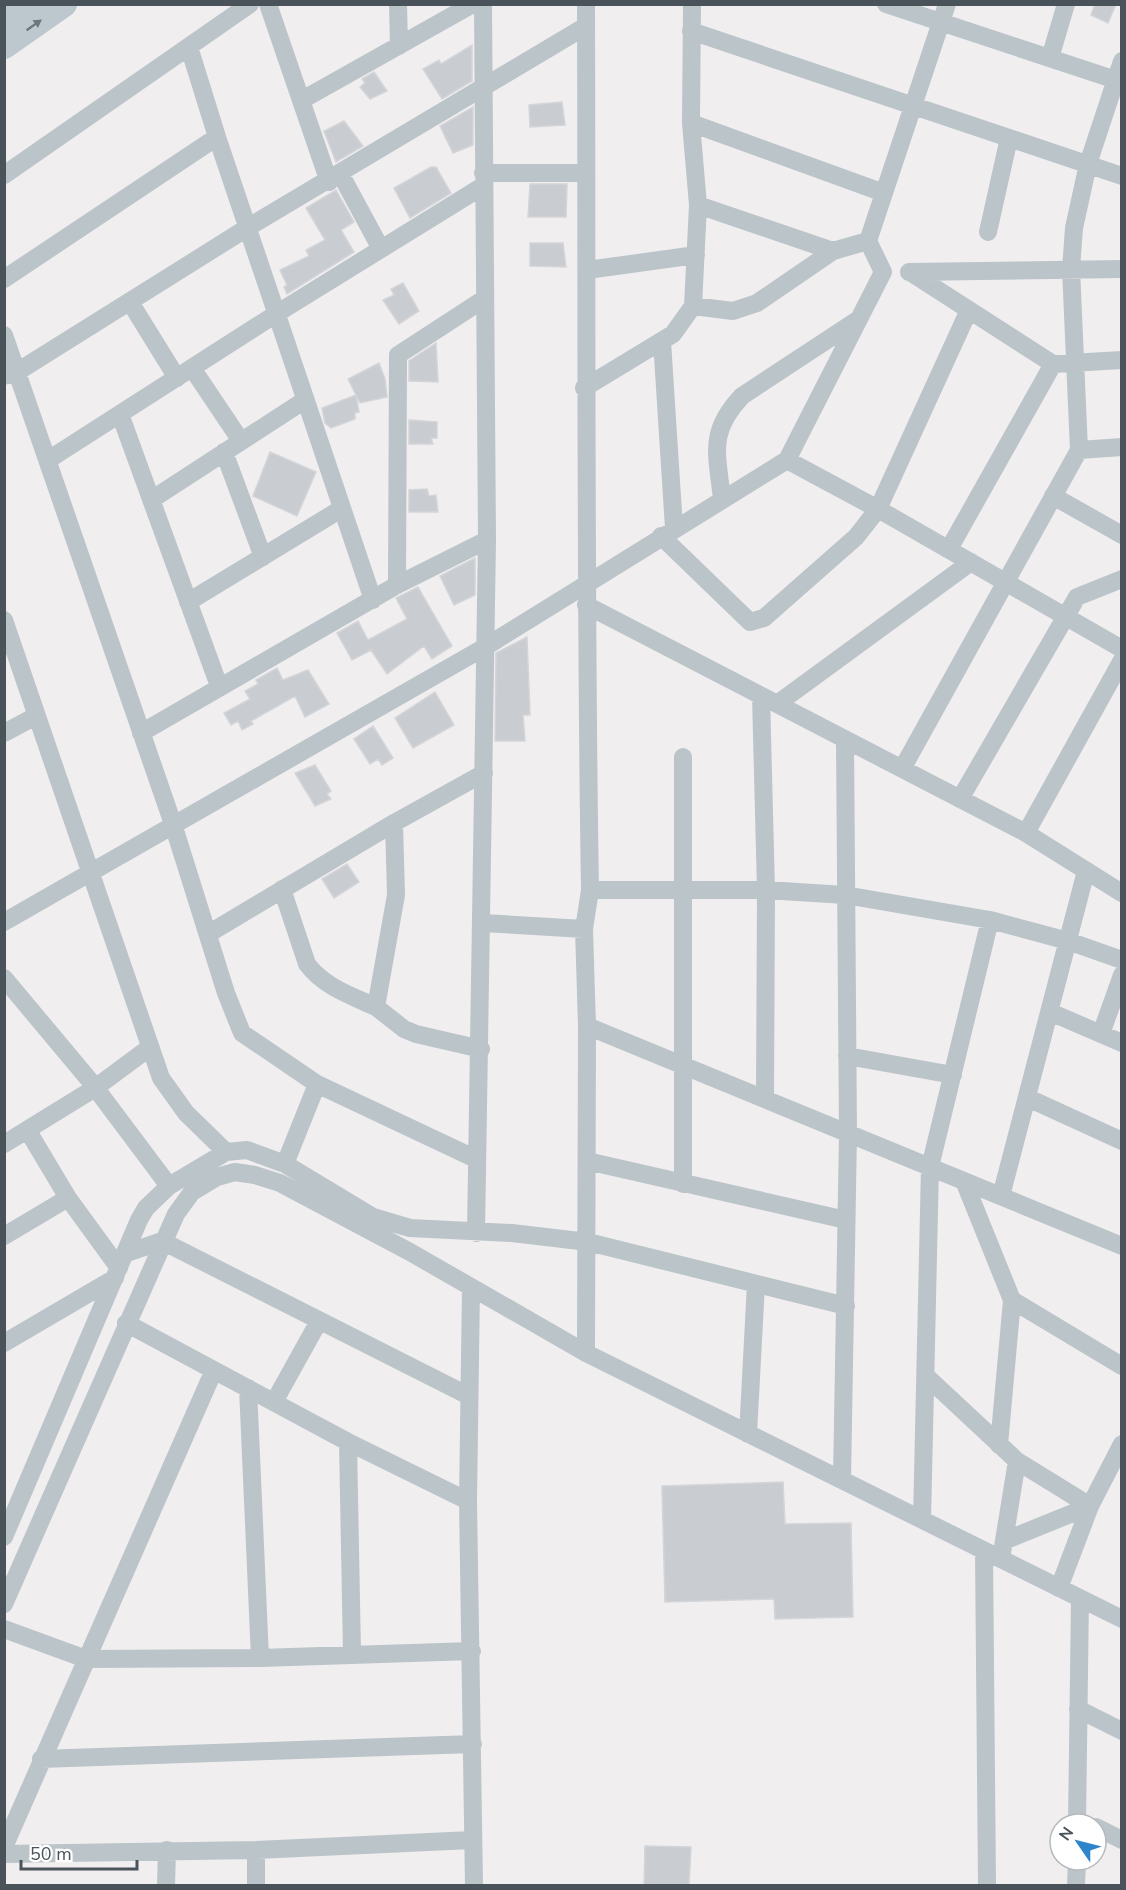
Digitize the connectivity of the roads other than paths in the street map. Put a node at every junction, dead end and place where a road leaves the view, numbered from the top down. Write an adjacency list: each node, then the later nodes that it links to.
1 (28, 4): 13 (street)
2 (64, 4): 17 (street, one-way to 2)
3 (250, 4): 19 (street)
4 (268, 4): 24 (street)
5 (398, 4): 18 (street)
6 (473, 4): 18 (street)
7 (483, 4): 23 (street)
8 (586, 4): 15 (street)
9 (692, 4): 16 (street)
10 (886, 4): 14 (street)
11 (947, 4): 14 (street)
12 (1066, 4): 20 (street)
13 (4, 22)
14 (940, 24): 20 (street); 25 (street)
15 (586, 26): 23 (street); 30 (street)
16 (691, 31): 25 (street); 26 (street)
17 (4, 46)
18 (399, 46): 24 (street)
19 (189, 47): 27 (street); 31 (street)
20 (1050, 57): 22 (street)
21 (1122, 61): 22 (street)
22 (1118, 81): 29 (street)
23 (484, 87): 33 (street); 34 (street)
24 (302, 100): 33 (street)
25 (913, 107): 28 (street); 35 (street)
26 (691, 123): 35 (street); 36 (street)
27 (217, 137): 37 (street); 48 (street)
28 (1009, 138): 29 (street); 38 (street)
29 (1088, 164): 32 (street); 43 (street)
30 (586, 172): 34 (street); 45 (street)
31 (4, 175)
32 (1122, 176)
33 (335, 178): 37 (street); 40 (street)
34 (483, 179): 40 (street); 49 (street)
35 (884, 193): 39 (street)
36 (698, 205): 41 (street); 42 (street)
37 (247, 228): 50 (street); 53 (street)
38 (988, 232)
39 (868, 241): 41 (street); 46 (street)
40 (381, 249): 53 (street)
41 (833, 251): 51 (street)
42 (696, 255): 45 (street); 51 (street)
43 (1071, 269): 44 (street); 47 (street); 58 (street)
44 (1122, 269)
45 (587, 270): 62 (street)
46 (883, 272): 47 (street); 54 (street)
47 (910, 272): 52 (street)
48 (4, 279)
49 (484, 299): 78 (street); 85 (street)
50 (130, 302): 60 (street); 61 (street)
51 (693, 306): 56 (street)
52 (969, 310): 59 (street); 74 (street)
53 (276, 314): 60 (street); 63 (street)
54 (857, 321): 70 (street); 72 (street)
55 (4, 334): 61 (street)
56 (662, 341): 62 (street); 76 (street)
57 (1122, 360): 58 (street)
58 (1076, 363): 59 (street); 67 (street)
59 (1053, 364): 79 (street)
60 (185, 373): 64 (street); 65 (street)
61 (11, 374): 69 (street)
62 (584, 388): 84 (street)
63 (305, 400): 65 (street); 75 (street)
64 (120, 414): 69 (street); 73 (street)
65 (241, 441): 68 (street)
66 (1122, 447): 67 (street)
67 (1079, 450): 71 (street)
68 (224, 452): 73 (street); 80 (street)
69 (48, 460): 97 (street)
70 (787, 460): 72 (street); 74 (street)
71 (1053, 496): 77 (street); 83 (street)
72 (722, 499): 76 (street)
73 (151, 500): 87 (street)
74 (878, 509): 76 (street); 79 (street)
75 (341, 510): 80 (street); 86 (street)
76 (668, 532): 84 (street)
77 (1122, 535)
78 (487, 540): 85 (street); 91 (street)
79 (949, 549): 81 (street)
80 (263, 556): 87 (street)
81 (971, 562): 83 (street); 95 (street)
82 (1122, 579): 89 (street)
83 (1006, 582): 89 (street); 101 (street)
84 (587, 583): 88 (street); 91 (street)
85 (397, 585): 86 (street)
86 (373, 600): 94 (street)
87 (188, 602): 94 (street)
88 (586, 605): 95 (street); 110 (street)
89 (1065, 616): 92 (street); 103 (street)
90 (6, 626): 96 (street)
91 (484, 647): 102 (street); 105 (street)
92 (1122, 649)
93 (1122, 660): 106 (street)
94 (219, 686): 97 (street)
95 (769, 700): 99 (street); 111 (street)
96 (36, 716): 98 (street); 108 (street)
97 (141, 732): 105 (street)
98 (4, 733)
99 (845, 740): 101 (street); 114 (street)
100 (683, 758): 113 (street)
101 (902, 769): 103 (street)
102 (484, 773): 104 (street); 117 (street)
103 (960, 799): 106 (street)
104 (394, 823): 109 (street); 124 (street)
105 (173, 824): 108 (street); 119 (street)
106 (1026, 833): 107 (street)
107 (1086, 871): 112 (street); 120 (street)
108 (90, 875): 116 (street); 129 (street)
109 (282, 889): 119 (street); 124 (street)
110 (590, 890): 113 (street); 118 (street)
111 (766, 890): 113 (street); 114 (street); 137 (street)
112 (1121, 890)
113 (681, 892): 132 (street)
114 (845, 895): 115 (street); 131 (street)
115 (990, 920): 120 (street); 133 (street)
116 (5, 922)
117 (483, 923): 118 (street); 130 (street)
118 (584, 929): 126 (street)
119 (208, 934): 134 (street)
120 (1068, 941): 121 (street); 125 (street)
121 (1122, 960)
122 (1122, 975): 127 (street)
123 (4, 978): 135 (street)
124 (376, 1008): 130 (street)
125 (1050, 1012): 127 (street); 136 (street)
126 (587, 1026): 132 (street); 144 (street)
127 (1101, 1034): 128 (street)
128 (1122, 1043)
129 (149, 1048): 135 (street); 142 (street)
130 (480, 1049): 143 (street)
131 (847, 1056): 133 (street); 139 (street)
132 (685, 1066): 137 (street); 148 (street)
133 (952, 1075): 146 (street)
134 (317, 1084): 143 (street); 145 (street)
135 (95, 1088): 138 (street); 149 (street)
136 (1028, 1098): 140 (street); 150 (street)
137 (765, 1099): 139 (street)
138 (28, 1131): 141 (street); 151 (street)
139 (848, 1133): 146 (street); 152 (street)
140 (1122, 1141)
141 (4, 1144)
142 (225, 1152): 145 (street); 149 (street)
143 (476, 1160): 153 (street)
144 (587, 1161): 148 (street); 156 (street)
145 (285, 1164): 153 (street)
146 (930, 1167): 147 (street); 169 (street)
147 (964, 1181): 150 (street); 161 (street)
148 (684, 1184): 152 (street)
149 (169, 1186): 158 (street)
150 (1001, 1196): 157 (street)
151 (68, 1198): 154 (street); 158 (street)
152 (846, 1220): 162 (street)
153 (476, 1233): 156 (street)
154 (4, 1236)
155 (162, 1241): 158 (street); 160 (street); 163 (street); 164 (street)
156 (588, 1242): 159 (street); 166 (street)
157 (1122, 1246)
158 (119, 1266): 165 (street); 182 (street)
159 (756, 1284): 162 (street); 173 (street)
160 (471, 1287): 166 (street); 171 (street)
161 (1012, 1300): 167 (street); 176 (street)
162 (846, 1306): 178 (street)
163 (319, 1321): 171 (street); 172 (street)
164 (126, 1323): 168 (street); 187 (street)
165 (4, 1343)
166 (586, 1353): 173 (street)
167 (1122, 1366)
168 (214, 1370): 170 (street); 193 (street)
169 (926, 1376): 176 (street); 181 (street)
170 (248, 1388): 172 (street); 192 (street)
171 (469, 1396): 179 (street)
172 (274, 1402): 174 (street)
173 (748, 1434): 178 (street)
174 (348, 1442): 179 (street); 191 (street)
175 (1122, 1444): 180 (street)
176 (999, 1446): 177 (street)
177 (1017, 1461): 180 (street); 183 (street)
178 (842, 1480): 181 (street)
179 (468, 1501): 190 (street)
180 (1090, 1506): 183 (street); 185 (street)
181 (922, 1520): 184 (street)
182 (4, 1537)
183 (1003, 1550): 184 (street); 185 (street)
184 (984, 1551): 209 (street)
185 (1059, 1587): 186 (street)
186 (1080, 1598): 188 (street); 194 (street)
187 (4, 1604)
188 (1122, 1619)
189 (4, 1629): 193 (street)
190 (471, 1651): 191 (street); 196 (street)
191 (352, 1653): 192 (street)
192 (260, 1658): 193 (street)
193 (86, 1659): 197 (street)
194 (1078, 1709): 195 (street); 198 (street)
195 (1122, 1731)
196 (473, 1744): 197 (street); 200 (street)
197 (41, 1759): 202 (street)
198 (1082, 1812)
199 (1108, 1833): 201 (street)
200 (472, 1840): 204 (street); 208 (street)
201 (1122, 1840)
202 (4, 1846)
203 (167, 1850): 204 (street); 205 (street); 206 (street)
204 (256, 1850): 207 (street)
205 (4, 1854)
206 (166, 1886)
207 (256, 1886)
208 (474, 1886)
209 (987, 1886)

